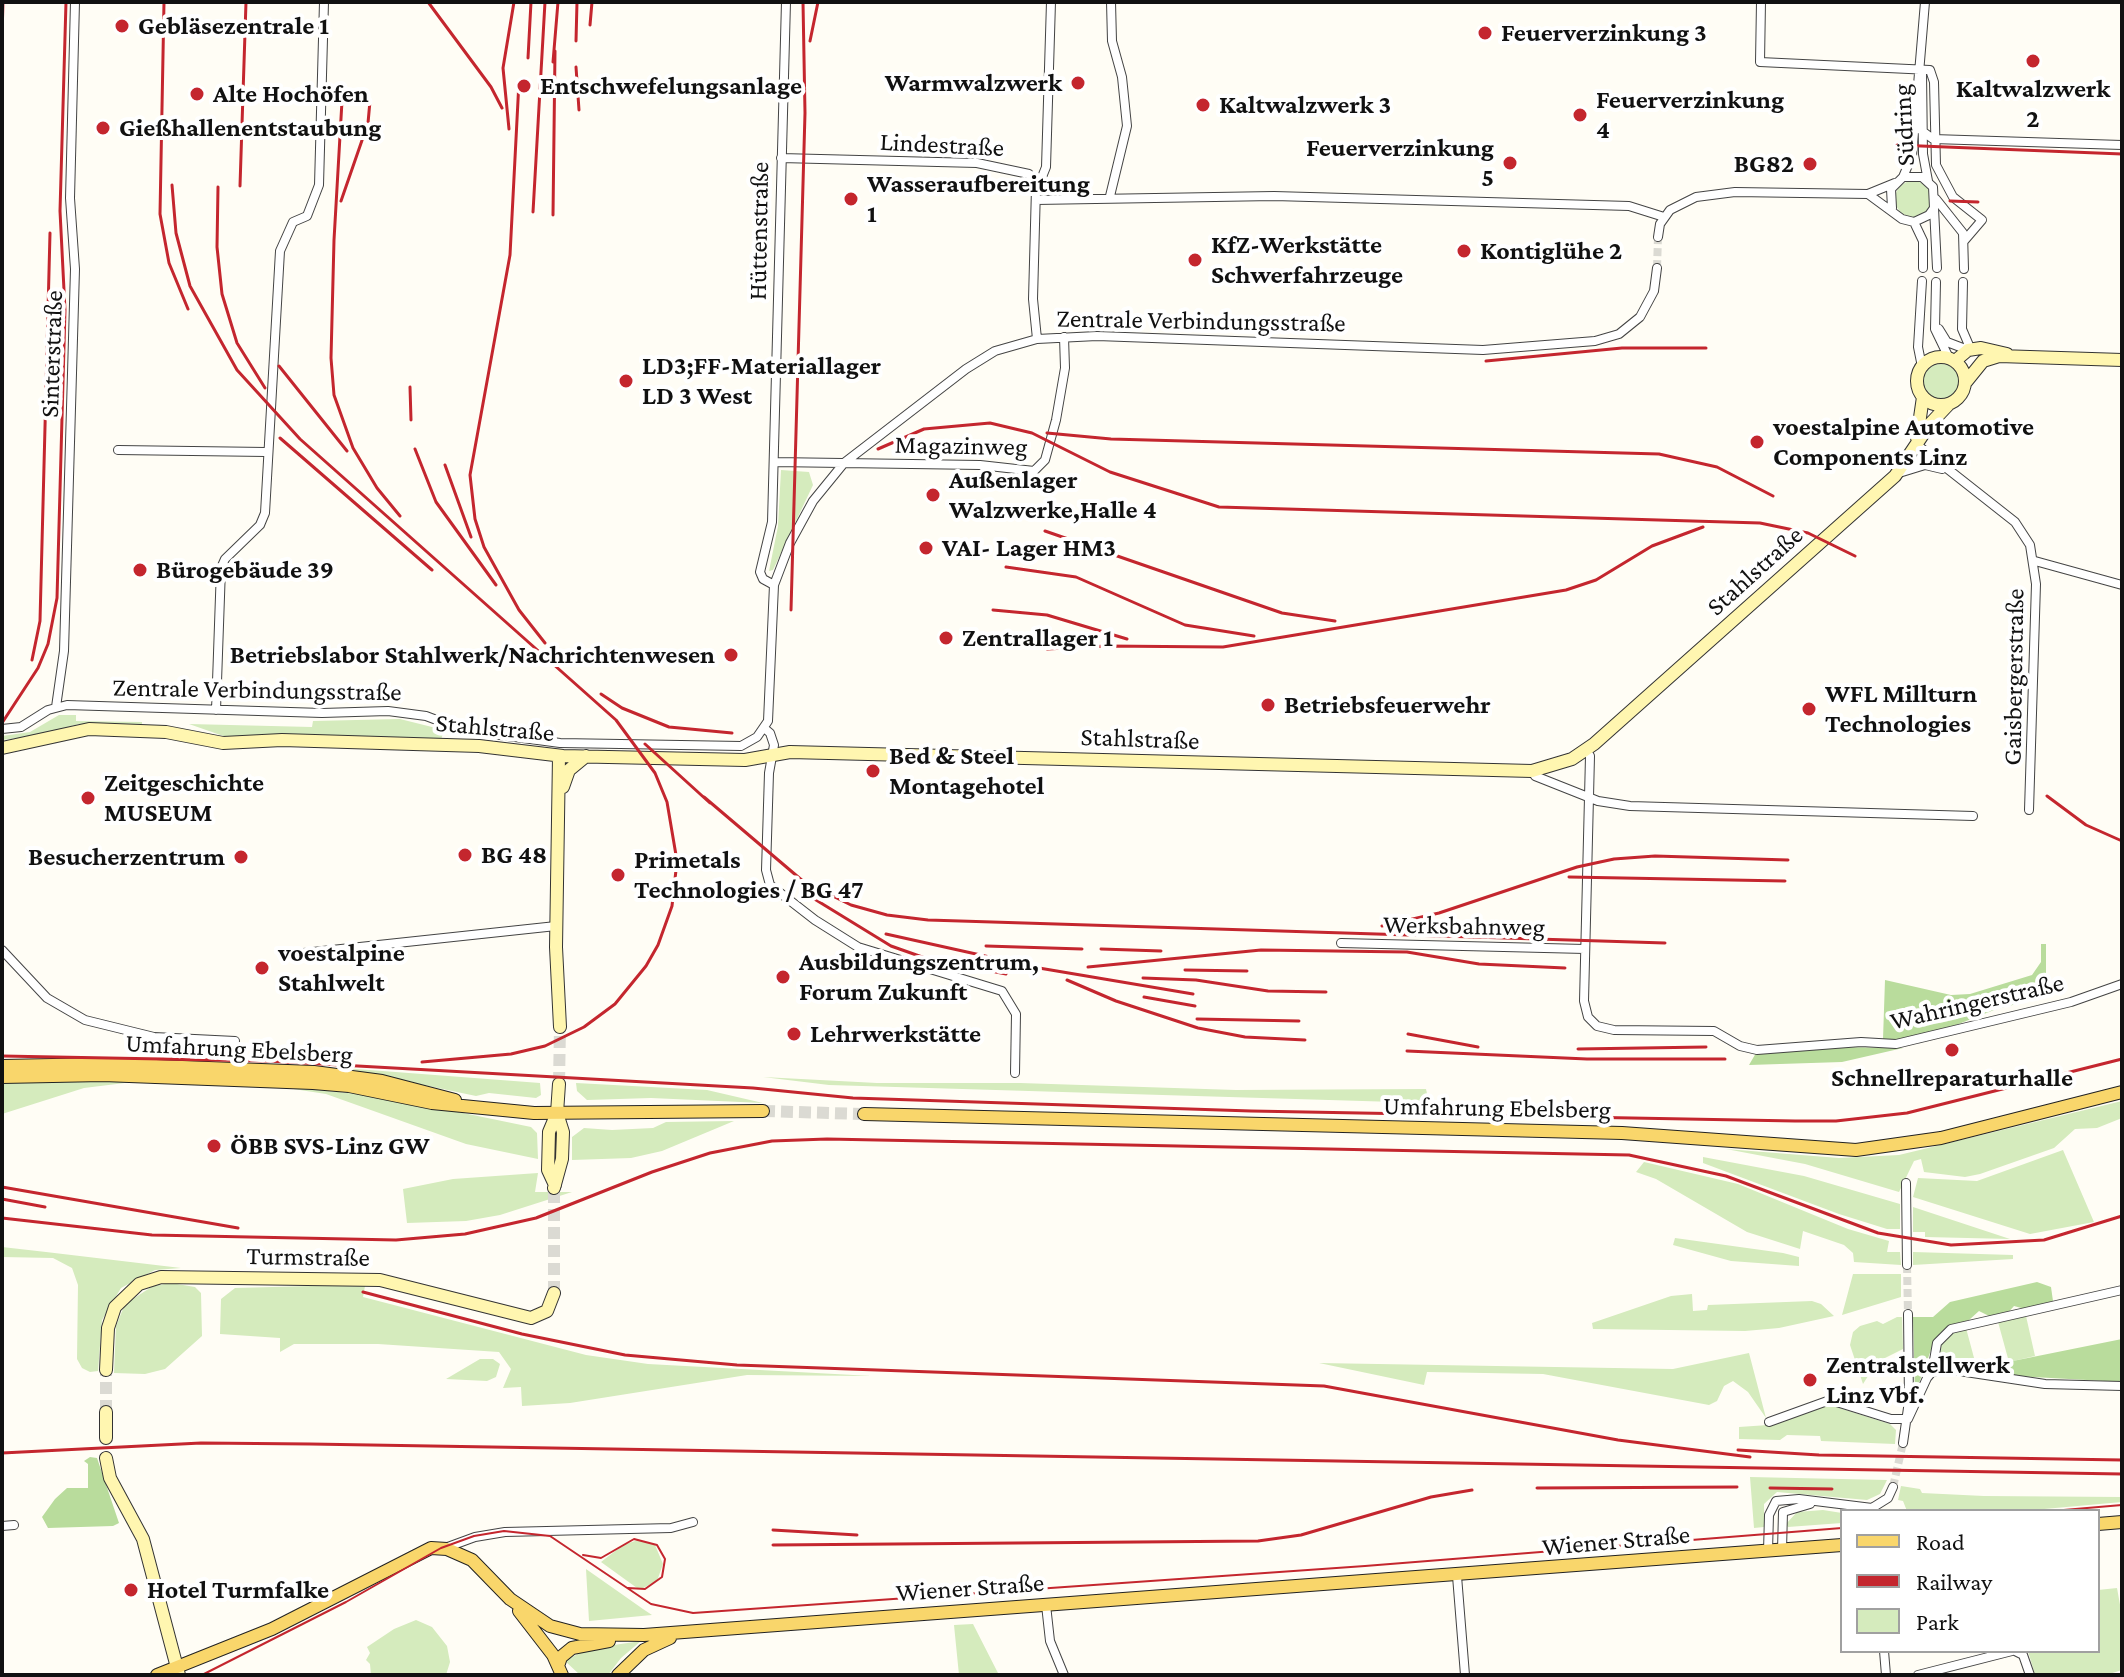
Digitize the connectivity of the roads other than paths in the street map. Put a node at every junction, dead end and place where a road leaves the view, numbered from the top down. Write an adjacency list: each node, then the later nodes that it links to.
1 (75, 2): 58 (street, Sinterstraße)
2 (324, 2): 50 (street)
3 (786, 2): 13 (street, Hüttenstraße)
4 (1051, 2): 16 (street)
5 (1111, 2): 20 (street)
6 (1761, 2): 8 (street)
7 (1925, 2): 8 (street, Südring)
8 (1920, 67): 9 (street, Südring); 10 (street, Südring); 11 (street, Südring)
9 (1914, 125): 10 (street); 14 (street, Südring)
10 (1923, 134): 11 (street); 15 (street, Südring)
11 (1933, 139): 12 (street); 18 (street, Südring)
12 (2122, 145)
13 (781, 158): 16 (street, Lindestraße); 51 (street, Hüttenstraße)
14 (1903, 177): 15 (street); 17 (street)
15 (1928, 181): 22 (street)
16 (1034, 182): 21 (street, Lindestraße)
17 (1895, 183): 19 (street); 23 (street)
18 (1946, 188): 22 (street); 24 (street, Südring)
19 (1868, 194): 23 (street); 25 (street)
20 (1110, 196): 21 (street); 25 (street)
21 (1036, 200): 39 (street, Lindestraße)
22 (1935, 200): 26 (street); 27 (street); 32 (street)
23 (1892, 208): 27 (street)
24 (1966, 211): 26 (street); 29 (street, Südring)
25 (1664, 217): 28 (street)
26 (1956, 221): 29 (street)
27 (1914, 222): 31 (street)
28 (1658, 237)
29 (1964, 241): 33 (street)
30 (1657, 268): 38 (street, Zentrale Verbindungsstraße)
31 (1923, 268)
32 (1937, 268)
33 (1964, 269)
34 (1922, 281): 44 (street)
35 (1936, 282): 37 (street)
36 (1963, 282): 40 (street)
37 (1935, 316): 40 (street); 42 (street)
38 (1064, 337): 39 (street, Zentrale Verbindungsstraße); 52 (street, Magazinweg)
39 (1037, 339): 52 (street, Zentrale Verbindungsstraße)
40 (1970, 350): 41 (street); 42 (street)
41 (2014, 356): 43 (street); 45 (street)
42 (1952, 360): 44 (street); 45 (street)
43 (2122, 360)
44 (1922, 367): 46 (street)
45 (1966, 382): 47 (street)
46 (1923, 397): 47 (street); 48 (street, Stahlstraße)
47 (1948, 405): 48 (street, Stahlstraße)
48 (1916, 444): 53 (street, Gaisbergerstraße); 54 (street, Stahlstraße)
49 (118, 450): 50 (street)
50 (266, 452): 59 (street)
51 (774, 462): 52 (street); 56 (street, Hüttenstraße)
52 (844, 463): 56 (street, Zentrale Verbindungsstraße)
53 (1951, 472): 54 (street); 55 (street, Gaisbergerstraße)
54 (1895, 476): 64 (street, Stahlstraße)
55 (2035, 561): 57 (street, Gaisbergerstraße); 70 (street, Gaisbergerstraße)
56 (774, 585): 60 (street, Zentrale Verbindungsstraße)
57 (2122, 585)
58 (56, 707): 59 (street, Zentrale Verbindungsstraße); 61 (street, Zentrale Verbindungsstraße)
59 (216, 710): 63 (street, Zentrale Verbindungsstraße)
60 (764, 728): 63 (street, Zentrale Verbindungsstraße); 65 (street)
61 (2, 729)
62 (2, 748): 63 (street, Stahlstraße)
63 (559, 749): 66 (street, Stahlstraße); 69 (street)
64 (1586, 750): 67 (street, Stahlstraße); 68 (street, Wahringerstraße)
65 (772, 755): 66 (street, Stahlstraße); 67 (street, Stahlstraße); 81 (street)
66 (586, 756): 69 (street)
67 (1532, 771): 68 (street)
68 (1589, 797): 71 (street); 74 (street, Wahringerstraße)
69 (558, 802): 72 (street)
70 (2029, 810)
71 (1973, 816)
72 (556, 926): 76 (street); 78 (street)
73 (1341, 943): 74 (street, Werksbahnweg)
74 (1585, 949): 77 (street, Wahringerstraße)
75 (2, 950): 79 (street)
76 (285, 955)
77 (2122, 984)
78 (560, 1027)
79 (235, 1041)
80 (2, 1066): 85 (main road, Umfahrung Ebelsberg)
81 (1015, 1073)
82 (2, 1077): 85 (main road, Umfahrung Ebelsberg)
83 (559, 1084): 87 (street)
84 (2122, 1092): 88 (main road, Umfahrung Ebelsberg)
85 (469, 1105): 87 (main road, Umfahrung Ebelsberg)
86 (763, 1111): 87 (main road, Umfahrung Ebelsberg)
87 (557, 1113): 90 (street)
88 (864, 1114)
89 (1906, 1183): 91 (street)
90 (554, 1188)
91 (1907, 1265)
92 (2122, 1290): 96 (street)
93 (554, 1293): 95 (street, Turmstraße)
94 (1908, 1314): 99 (street)
95 (106, 1370)
96 (1932, 1372): 97 (street); 99 (street)
97 (2122, 1386)
98 (106, 1412): 101 (street)
99 (1908, 1419): 100 (street); 102 (street)
100 (1769, 1422)
101 (106, 1438)
102 (1903, 1443)
103 (106, 1458): 123 (street)
104 (1893, 1487): 105 (street)
105 (1818, 1503): 113 (street); 114 (street)
106 (693, 1522): 112 (street)
107 (2122, 1522): 108 (main road)
108 (2100, 1524)
109 (14, 1525): 110 (street)
110 (2, 1526)
111 (1840, 1545): 113 (main road, Wiener Straße)
112 (445, 1549): 116 (main road, Wiener Straße); 123 (main road)
113 (1782, 1550): 114 (main road, Wiener Straße)
114 (1768, 1551): 115 (main road, Wiener Straße)
115 (1457, 1576): 117 (main road, Wiener Straße); 128 (street)
116 (510, 1599): 119 (main road, Wiener Straße); 124 (main road)
117 (1046, 1605): 118 (main road, Wiener Straße); 127 (street)
118 (685, 1633): 119 (main road, Wiener Straße); 126 (main road)
119 (644, 1635): 124 (main road)
120 (1884, 1653): 129 (street)
121 (2007, 1653): 130 (street)
122 (2016, 1653): 131 (street)
123 (178, 1671): 125 (main road)
124 (560, 1671)
125 (157, 1675)
126 (618, 1675)
127 (1064, 1675)
128 (1465, 1675)
129 (1886, 1675)
130 (1918, 1675)
131 (2030, 1675)

